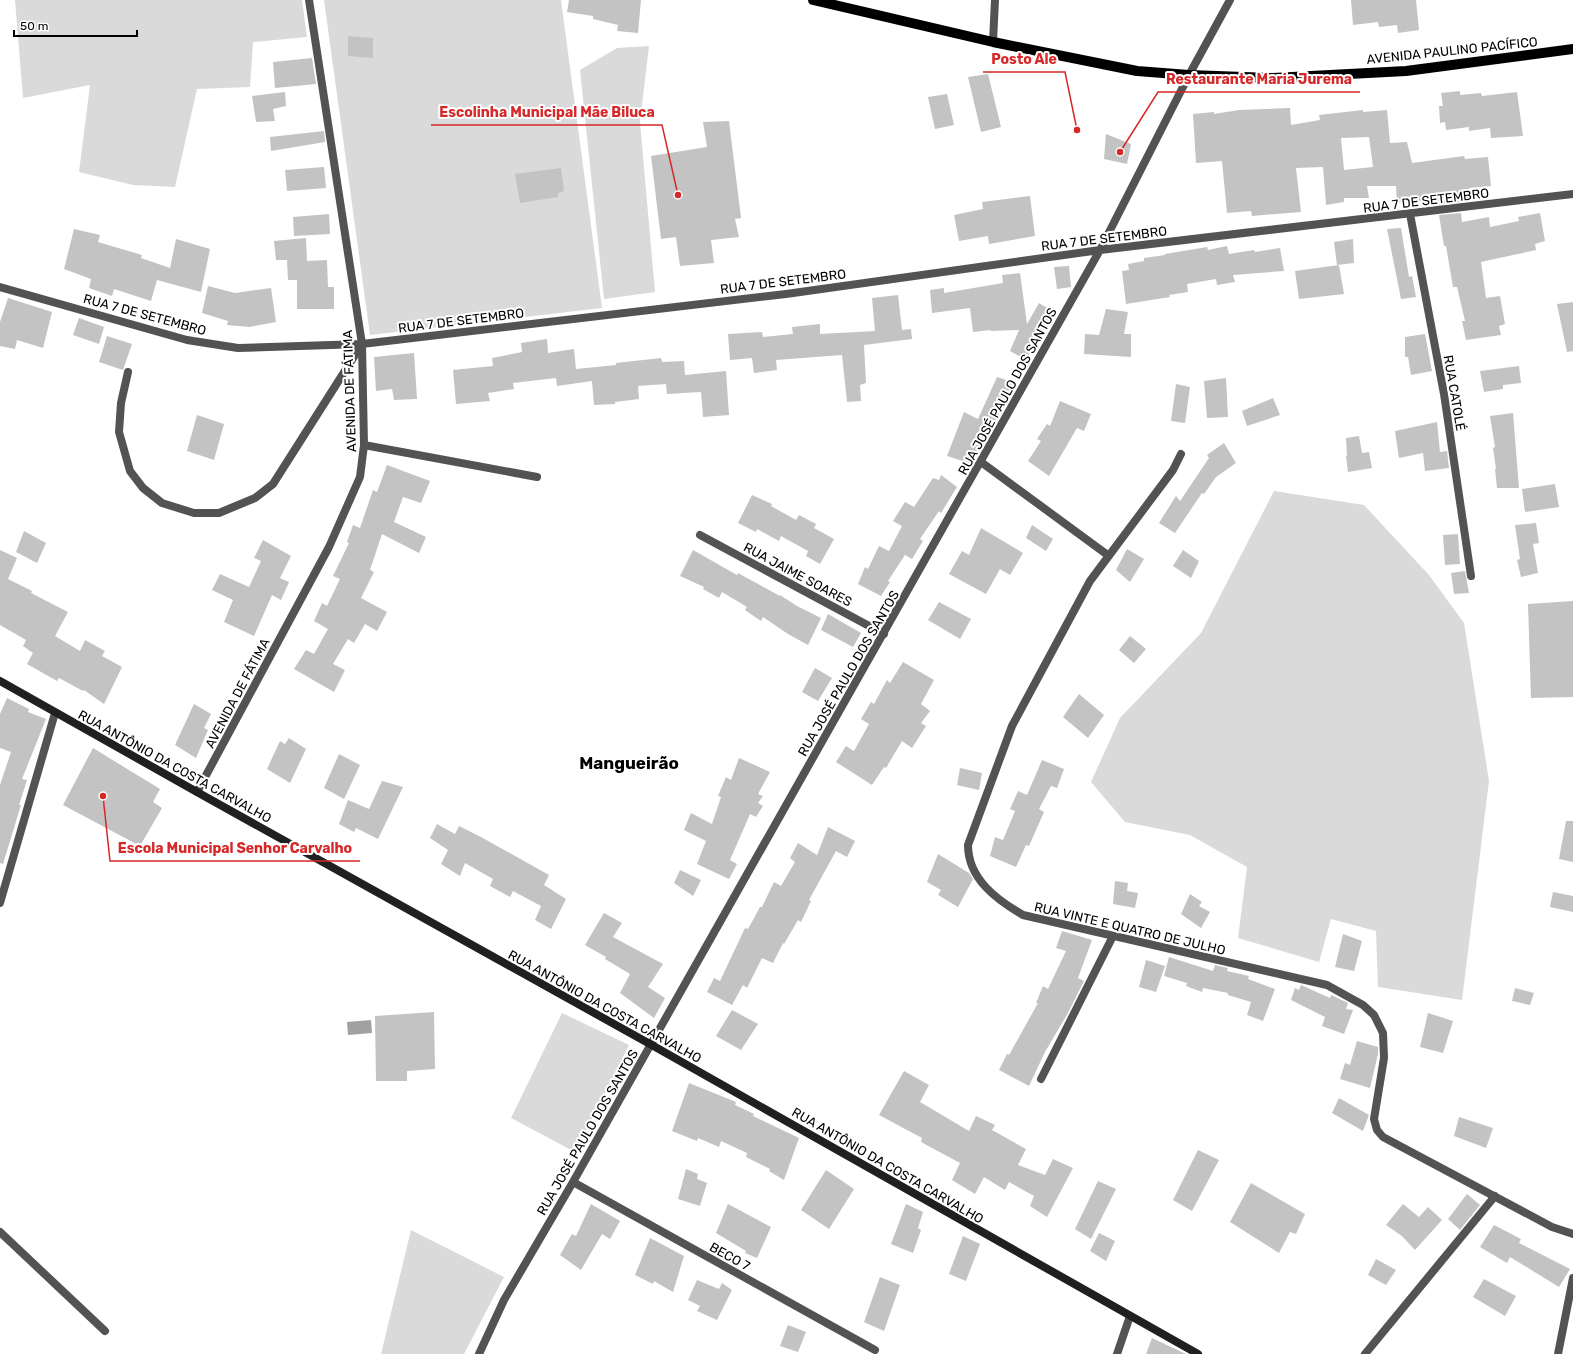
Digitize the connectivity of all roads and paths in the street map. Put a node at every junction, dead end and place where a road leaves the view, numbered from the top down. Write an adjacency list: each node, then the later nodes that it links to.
1 (309, 0): 12 (street, AVENIDA DE FÁTIMA)
2 (813, 0): 5 (main road, AVENIDA PAULINO PACÍFICO)
3 (995, 0): 5 (street)
4 (1230, 0): 7 (street, RUA JOSÉ PAULO DOS SANTOS)
5 (992, 42): 7 (main road, AVENIDA PAULINO PACÍFICO)
6 (1573, 49): 7 (main road, AVENIDA PAULINO PACÍFICO)
7 (1189, 75): 10 (street, RUA JOSÉ PAULO DOS SANTOS)
8 (1573, 194): 9 (street, RUA 7 DE SETEMBRO)
9 (1410, 214): 10 (street, RUA 7 DE SETEMBRO); 20 (street, RUA CATOLÉ)
10 (1100, 250): 12 (street, RUA 7 DE SETEMBRO); 16 (street, RUA JOSÉ PAULO DOS SANTOS)
11 (0, 287): 12 (street, RUA 7 DE SETEMBRO)
12 (362, 344): 13 (street); 14 (street, AVENIDA DE FÁTIMA)
13 (128, 372)
14 (364, 445): 17 (street); 24 (street, AVENIDA DE FÁTIMA)
15 (1181, 454): 19 (street, RUA VINTE E QUATRO DE JULHO)
16 (981, 462): 19 (street); 21 (street, RUA JOSÉ PAULO DOS SANTOS)
17 (537, 477)
18 (700, 535): 21 (street, RUA JAIME SOARES)
19 (1109, 556): 26 (street, RUA VINTE E QUATRO DE JULHO)
20 (1471, 576)
21 (884, 634): 27 (street, RUA JOSÉ PAULO DOS SANTOS)
22 (0, 681): 23 (street, RUA ANTÔNIO DA COSTA CARVALHO)
23 (55, 713): 24 (street, RUA ANTÔNIO DA COSTA CARVALHO); 25 (street)
24 (197, 792): 27 (street, RUA ANTÔNIO DA COSTA CARVALHO)
25 (0, 903)
26 (1113, 936): 28 (street); 30 (street, RUA VINTE E QUATRO DE JULHO)
27 (650, 1044): 29 (street, RUA JOSÉ PAULO DOS SANTOS); 34 (street, RUA ANTÔNIO DA COSTA CARVALHO)
28 (1041, 1079)
29 (573, 1182): 36 (street, BECO 7); 37 (street, RUA JOSÉ PAULO DOS SANTOS)
30 (1495, 1196): 32 (street, RUA VINTE E QUATRO DE JULHO); 40 (street)
31 (0, 1232): 35 (street)
32 (1573, 1234)
33 (1573, 1278): 41 (street)
34 (1130, 1316): 38 (street); 39 (street, RUA ANTÔNIO DA COSTA CARVALHO)
35 (105, 1331)
36 (875, 1350)
37 (479, 1354)
38 (1117, 1354)
39 (1198, 1354)
40 (1365, 1354)
41 (1558, 1354)

